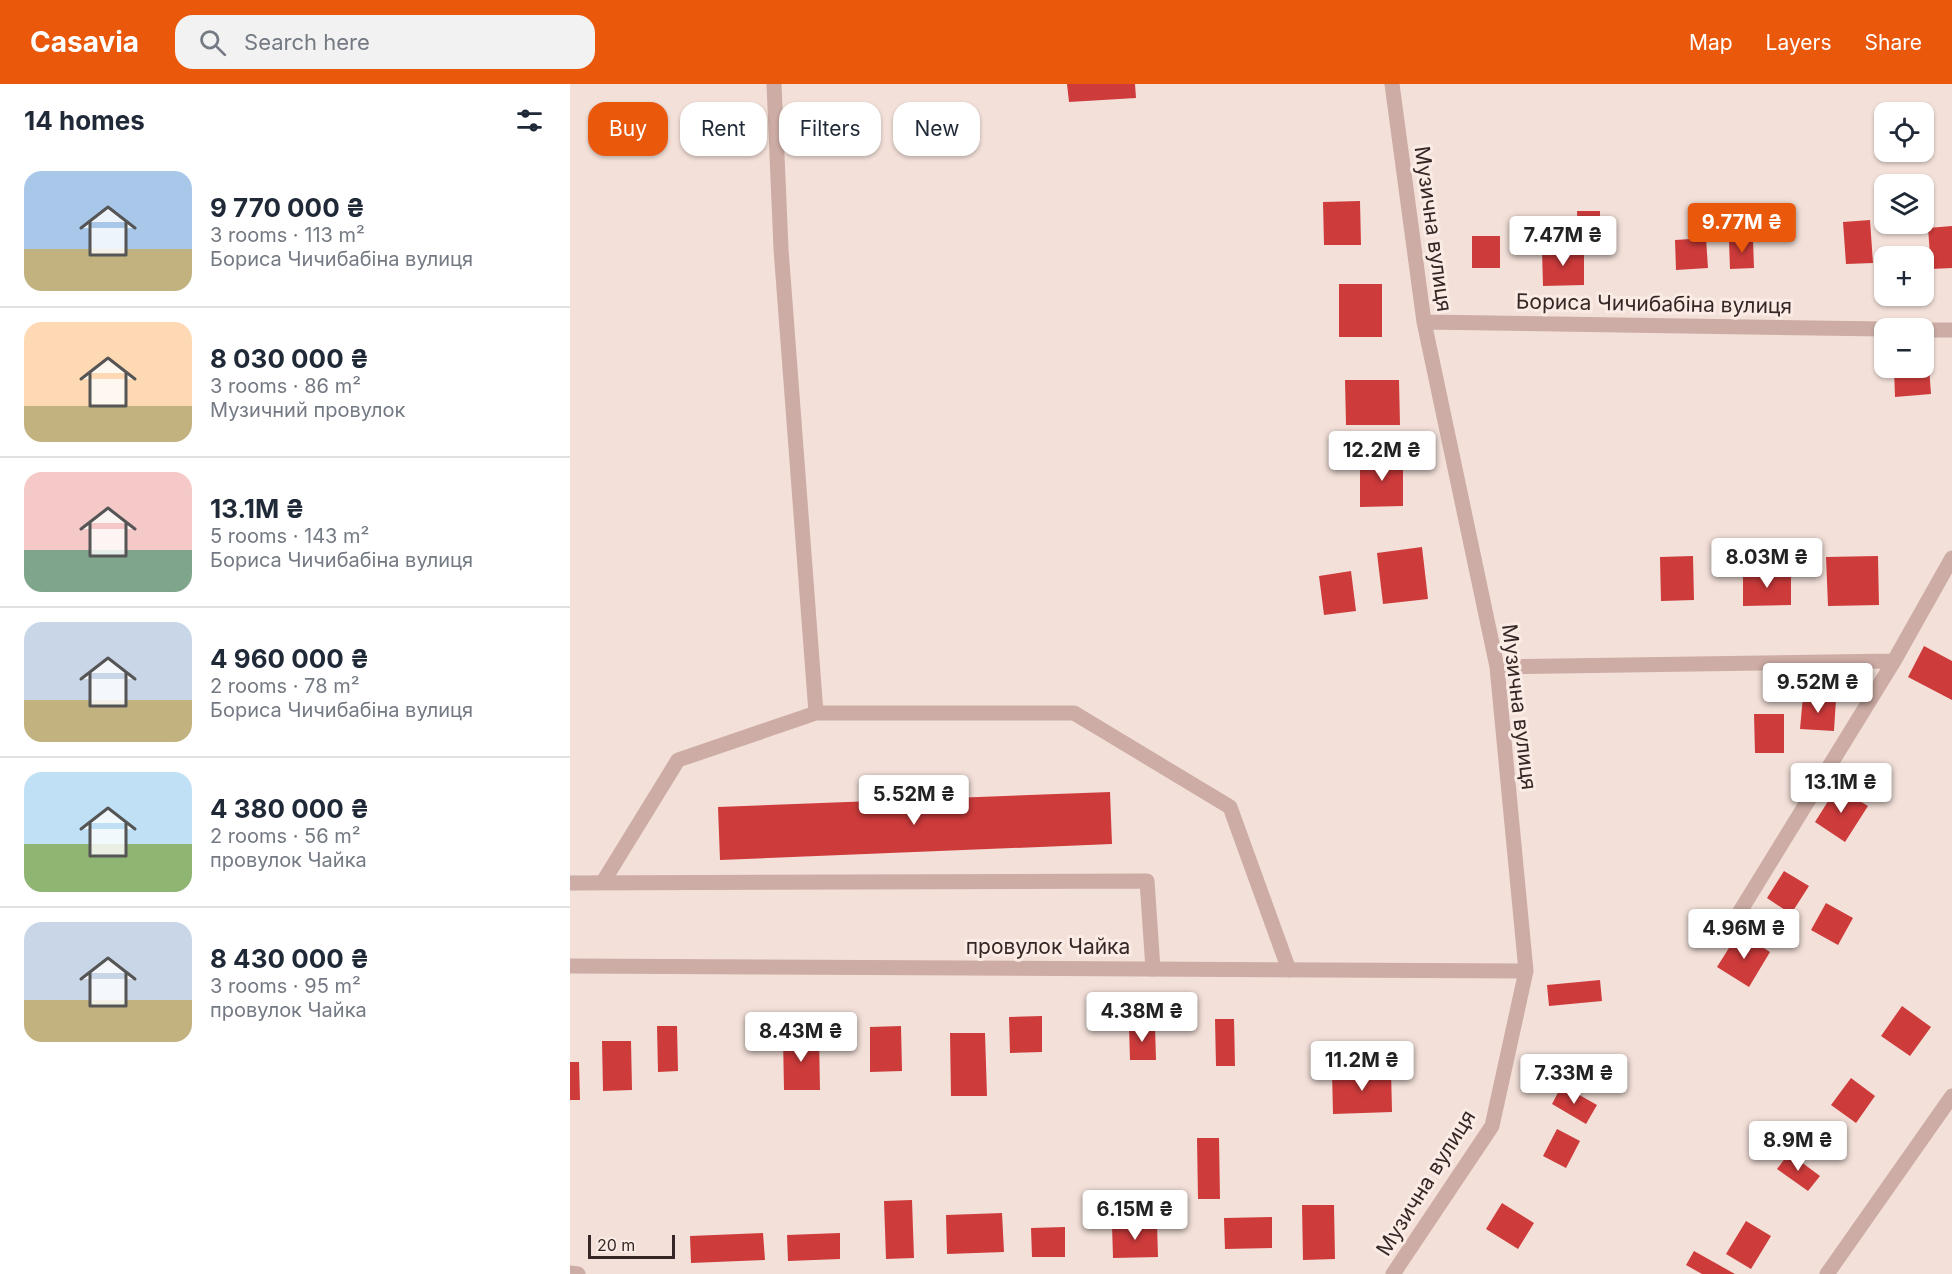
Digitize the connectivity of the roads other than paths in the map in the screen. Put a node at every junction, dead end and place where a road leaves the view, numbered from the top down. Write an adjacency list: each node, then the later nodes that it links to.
1 (774, 84): 10 (street)
2 (1392, 84): 3 (street, Музична вулиця)
3 (1424, 322): 4 (street, Бориса Чичибабіна вулиця); 9 (street, Музична вулиця)
4 (1874, 329)
5 (1934, 330): 6 (street)
6 (1952, 330)
7 (1952, 558): 8 (street)
8 (1894, 661): 9 (street); 13 (street)
9 (1497, 667): 17 (street, Музична вулиця)
10 (816, 713): 11 (street); 16 (street)
11 (603, 882): 12 (street); 15 (street)
12 (570, 883)
13 (1728, 931)
14 (570, 966): 15 (street, провулок Чайка)
15 (1153, 969): 16 (street, провулок Чайка)
16 (1289, 970): 17 (street, провулок Чайка)
17 (1526, 971): 21 (street, Музична вулиця)
18 (1952, 1096): 22 (street)
19 (570, 1274): 20 (street)
20 (578, 1274)
21 (1393, 1274)
22 (1827, 1274)

